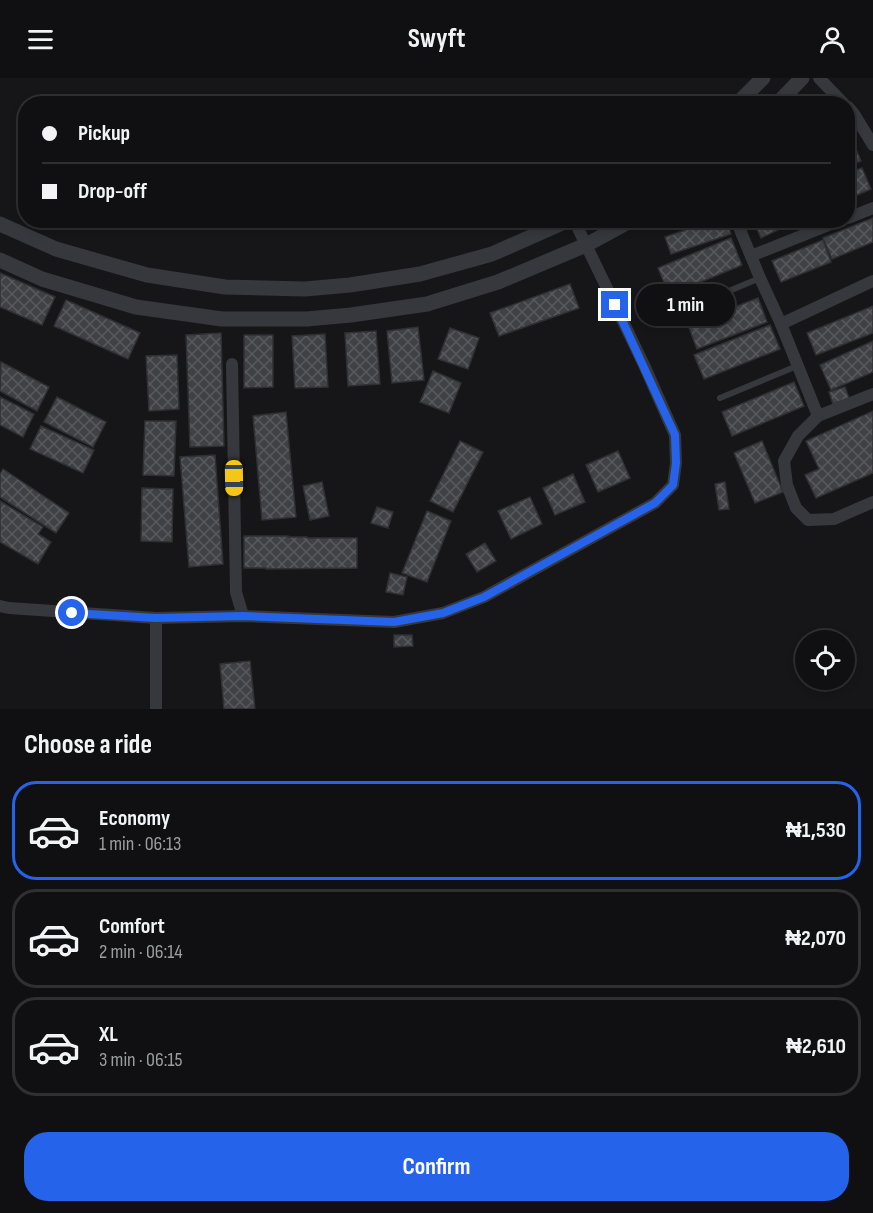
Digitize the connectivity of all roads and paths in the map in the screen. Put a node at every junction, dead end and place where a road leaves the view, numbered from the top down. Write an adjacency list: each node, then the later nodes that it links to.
1 (763, 78): 4 (street)
2 (802, 78): 5 (street)
3 (819, 78): 6 (street)
4 (745, 96)
5 (785, 96)
6 (836, 96)
7 (855, 116): 8 (street)
8 (873, 145)
9 (873, 208): 10 (street)
10 (855, 215)
11 (0, 224): 12 (street)
12 (550, 228)
13 (578, 228): 17 (street)
14 (617, 228): 17 (street)
15 (739, 228): 18 (street)
16 (821, 228): 18 (street)
17 (586, 245): 19 (street); 31 (street)
18 (751, 256): 20 (street)
19 (0, 260)
20 (760, 278): 22 (lane); 23 (street)
21 (873, 281): 23 (street)
22 (674, 314)
23 (781, 324): 25 (street)
24 (232, 364): 31 (street)
25 (797, 366): 27 (lane); 28 (street)
26 (873, 394): 28 (street)
27 (720, 399)
28 (818, 416): 29 (street)
29 (873, 502)
30 (0, 606): 32 (street)
31 (243, 616): 32 (street)
32 (156, 618): 33 (street)
33 (156, 709)

